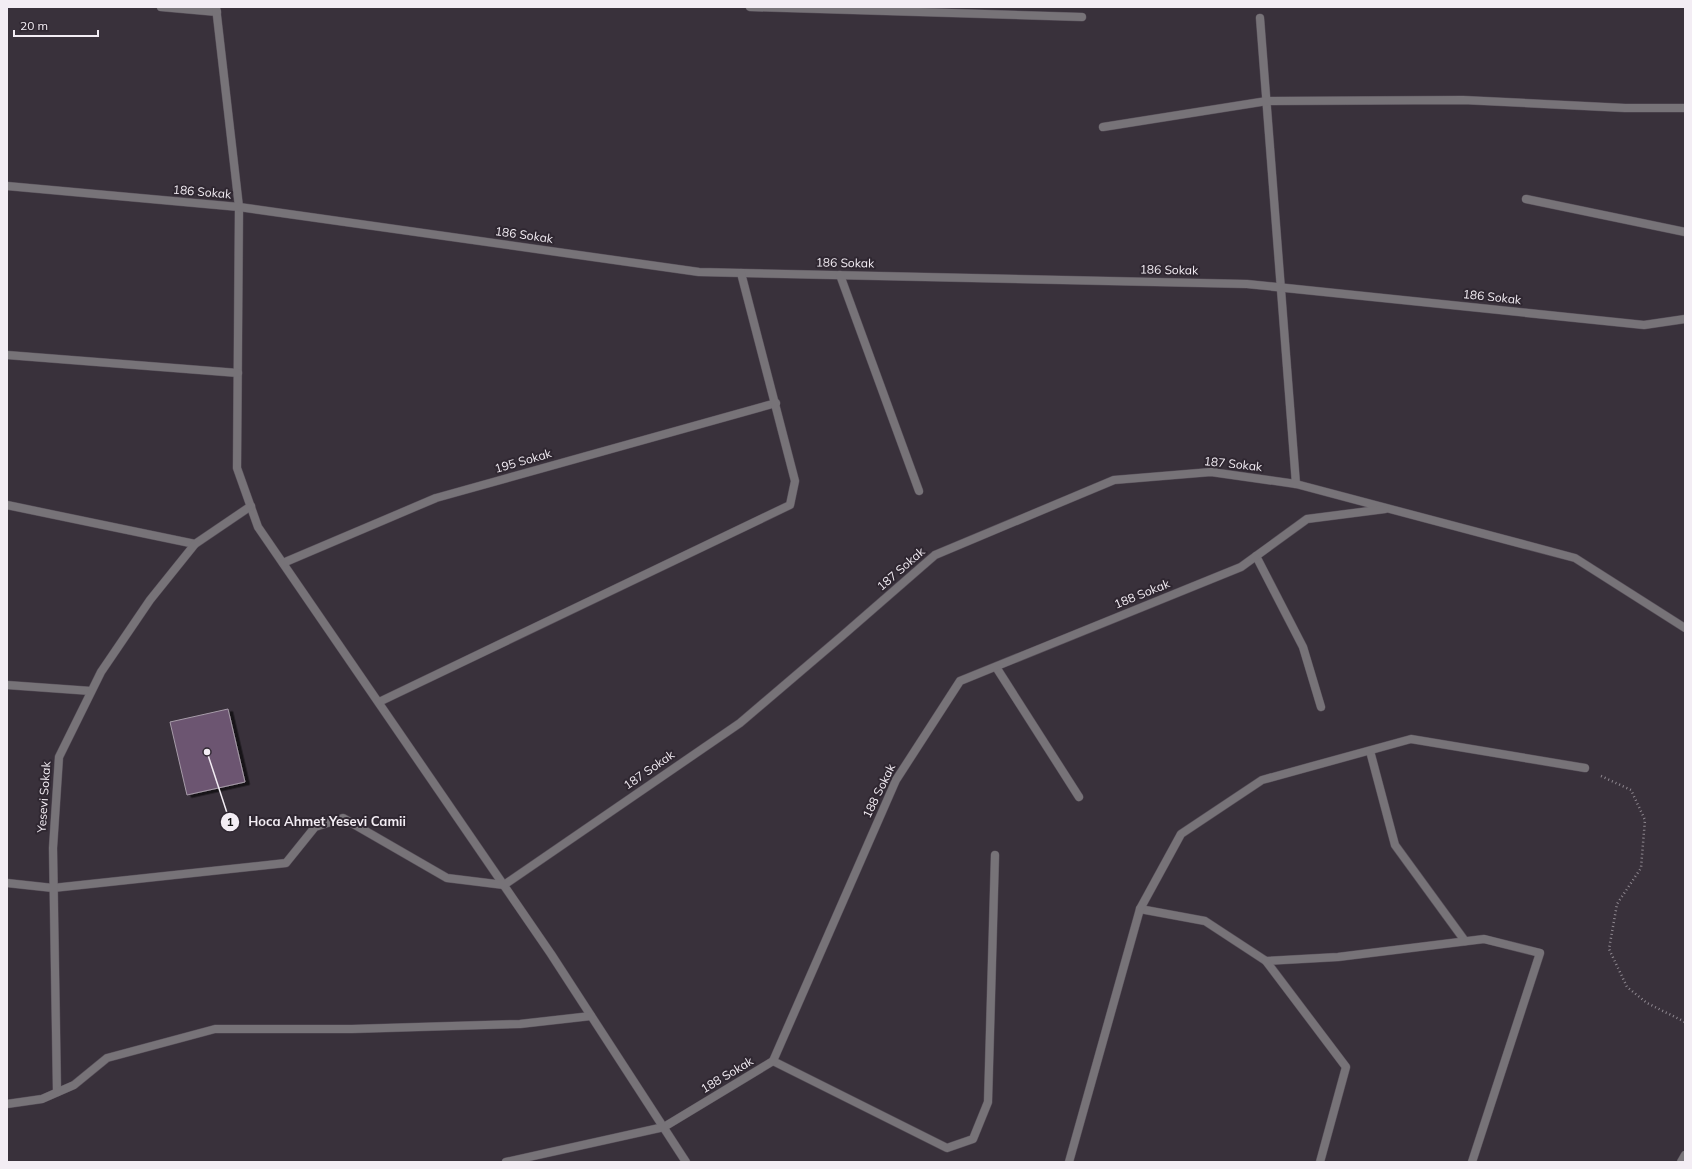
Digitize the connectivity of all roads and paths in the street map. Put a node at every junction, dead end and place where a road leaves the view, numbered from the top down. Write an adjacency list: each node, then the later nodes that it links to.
1 (161, 7): 3 (street)
2 (750, 7): 4 (street)
3 (217, 9): 11 (street)
4 (1082, 17)
5 (1260, 18): 6 (street)
6 (1267, 101): 7 (street); 8 (street); 15 (street)
7 (1685, 108)
8 (1103, 127)
9 (7, 186): 11 (street, 186 Sokak)
10 (1526, 199): 12 (street)
11 (239, 207): 13 (street, 186 Sokak); 18 (street)
12 (1685, 232)
13 (741, 273): 14 (street, 186 Sokak); 19 (street)
14 (840, 275): 15 (street, 186 Sokak); 21 (street)
15 (1281, 287): 16 (street, 186 Sokak); 20 (street)
16 (1685, 319)
17 (7, 355): 18 (street)
18 (238, 373): 23 (street)
19 (776, 403): 27 (street, 195 Sokak); 32 (street)
20 (1296, 484): 24 (street, 187 Sokak); 39 (street, 187 Sokak)
21 (919, 491)
22 (7, 505): 25 (street)
23 (251, 506): 25 (street, Yesevi Sokak); 27 (street)
24 (1390, 508): 26 (street, 188 Sokak); 28 (street, 187 Sokak)
25 (194, 544): 31 (street, Yesevi Sokak)
26 (1256, 556): 29 (street, 188 Sokak); 33 (street)
27 (283, 563): 32 (street)
28 (1685, 628)
29 (996, 667): 36 (street); 46 (street, 188 Sokak)
30 (7, 685): 31 (street)
31 (91, 692): 40 (street, Yesevi Sokak)
32 (379, 702): 39 (street)
33 (1321, 707)
34 (1370, 751): 35 (street); 41 (street); 42 (street)
35 (1585, 768): 45 (path)
36 (1078, 797)
37 (994, 855): 46 (street)
38 (7, 883): 40 (street)
39 (504, 885): 40 (street); 44 (street)
40 (53, 888): 47 (street, Yesevi Sokak)
41 (1140, 908): 43 (street); 53 (street)
42 (1465, 941): 43 (street); 55 (street)
43 (1266, 961): 54 (street)
44 (591, 1016): 47 (street); 49 (street)
45 (1685, 1022)
46 (773, 1061): 49 (street, 188 Sokak)
47 (57, 1092): 48 (street)
48 (7, 1104)
49 (664, 1127): 51 (street, 188 Sokak); 52 (street)
50 (1685, 1155): 56 (street)
51 (506, 1162)
52 (686, 1162)
53 (1069, 1162)
54 (1320, 1162)
55 (1472, 1162)
56 (1681, 1162)

